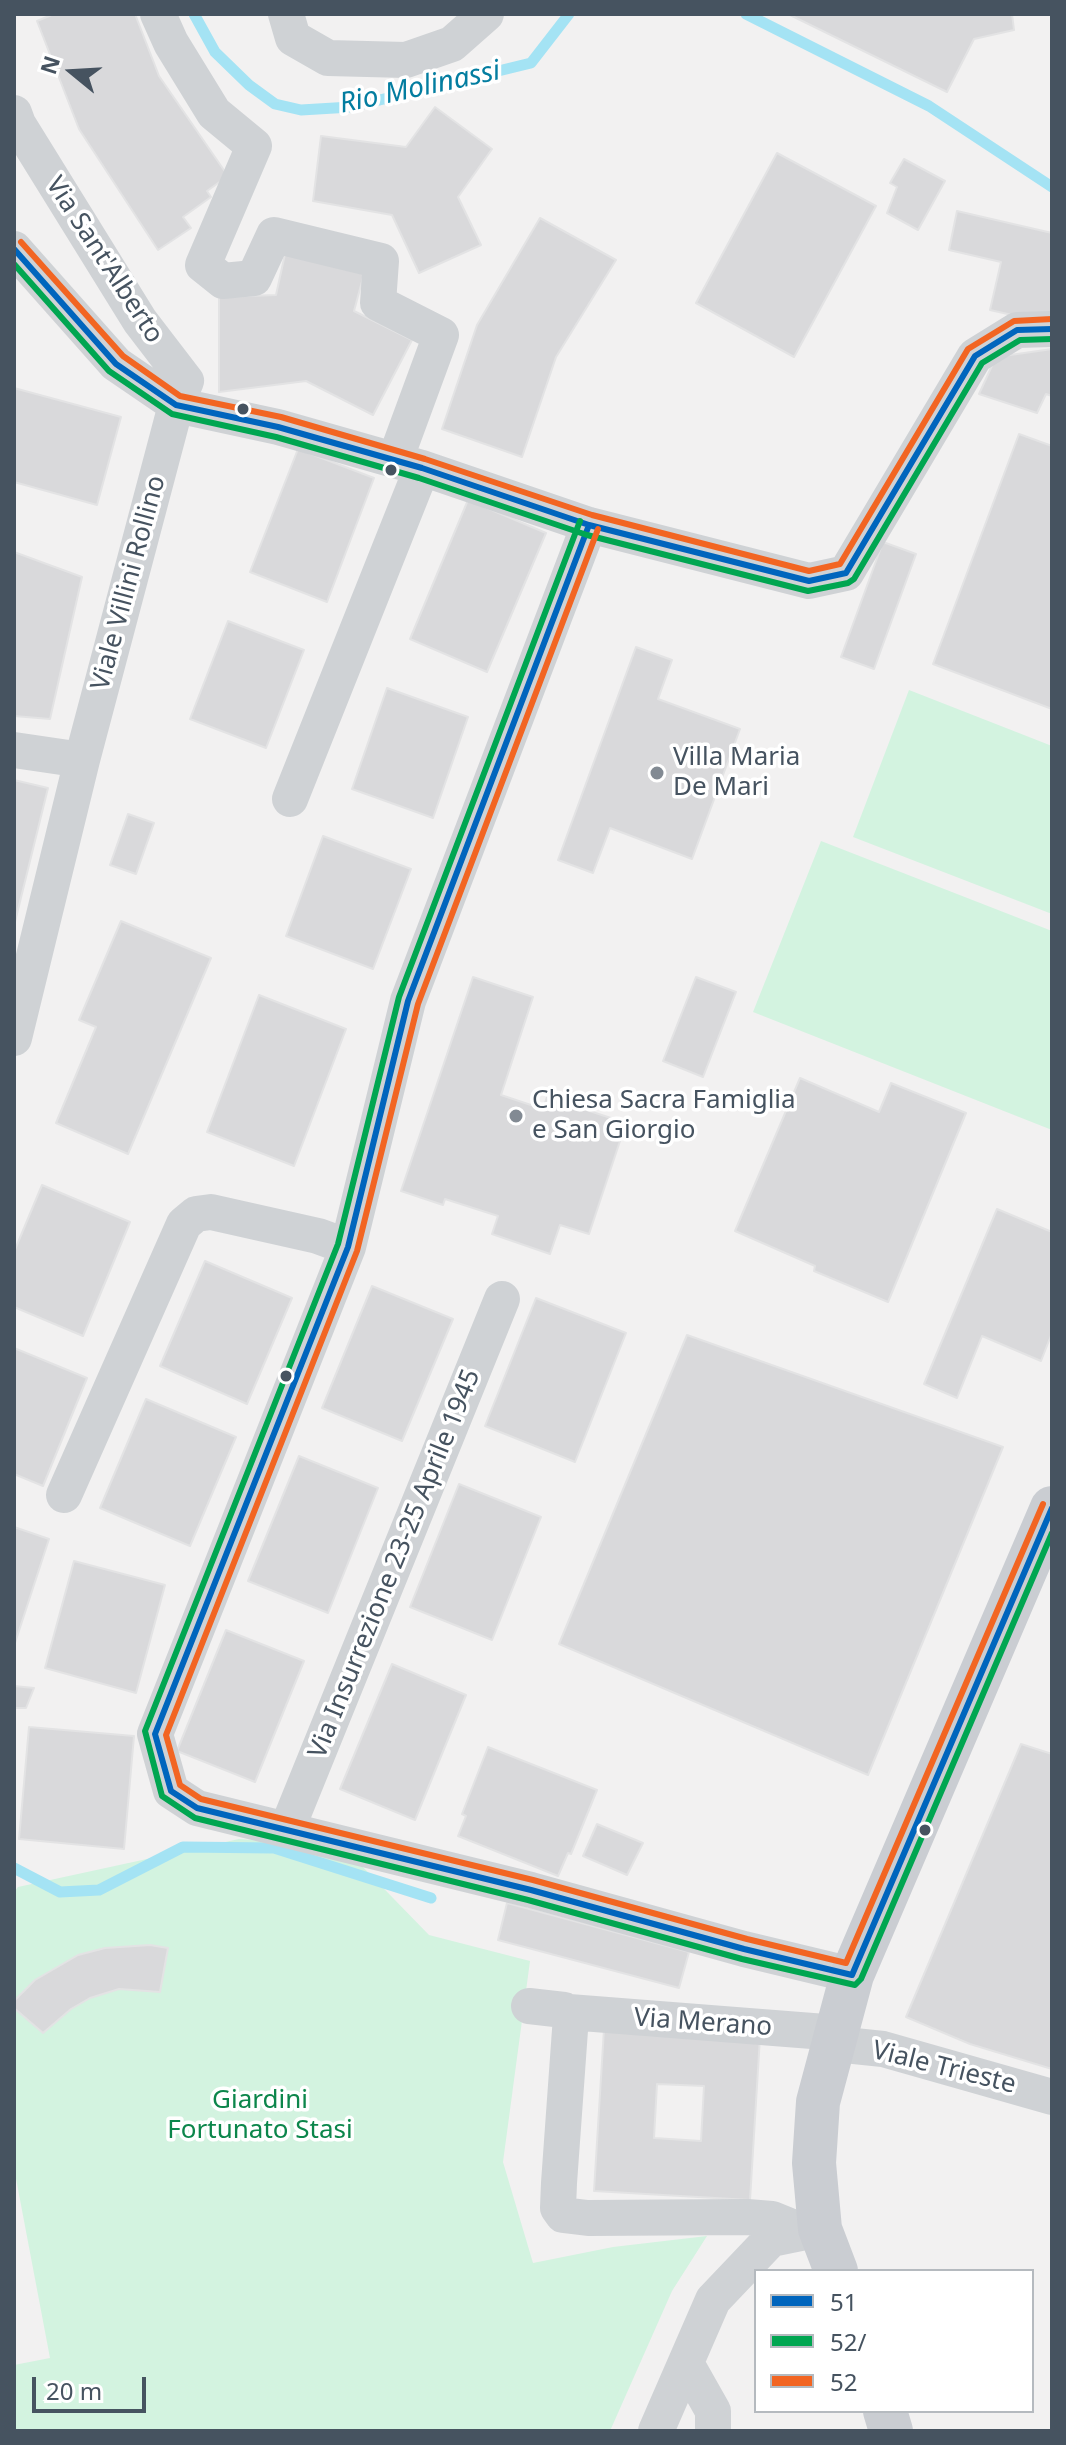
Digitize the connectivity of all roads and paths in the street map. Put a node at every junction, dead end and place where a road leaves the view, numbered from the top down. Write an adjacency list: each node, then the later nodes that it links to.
1 (158, 14): 9 (street)
2 (262, 14): 4 (street)
3 (486, 14): 4 (street)
4 (289, 26)
5 (14, 113): 8 (street, Via Sant'Alberto)
6 (14, 249): 8 (street, Via Sant'Alberto)
7 (1052, 329): 10 (street, Via Sant'Alberto)
8 (176, 405): 9 (street, Via Sant'Alberto); 12 (street, Viale Villini Rollino)
9 (408, 464): 10 (street, Via Sant'Alberto); 13 (street)
10 (589, 525): 15 (street)
11 (14, 750): 12 (street)
12 (82, 760): 14 (street, Viale Villini Rollino)
13 (290, 799)
14 (14, 1038)
15 (348, 1247): 17 (street); 19 (street)
16 (502, 1299): 19 (street, Via Insurrezione 23-25 Aprile 1945)
17 (64, 1495)
18 (1052, 1508): 20 (main road)
19 (287, 1829): 20 (street)
20 (852, 1975): 23 (main road)
21 (529, 2006): 22 (street, Via Merano)
22 (569, 2012): 23 (street, Via Merano); 25 (street)
23 (836, 2038): 24 (street, Viale Trieste); 25 (main road)
24 (1052, 2097)
25 (812, 2230): 26 (main road); 27 (street)
26 (835, 2269)
27 (687, 2365): 28 (street); 29 (street)
28 (656, 2431)
29 (713, 2431)

